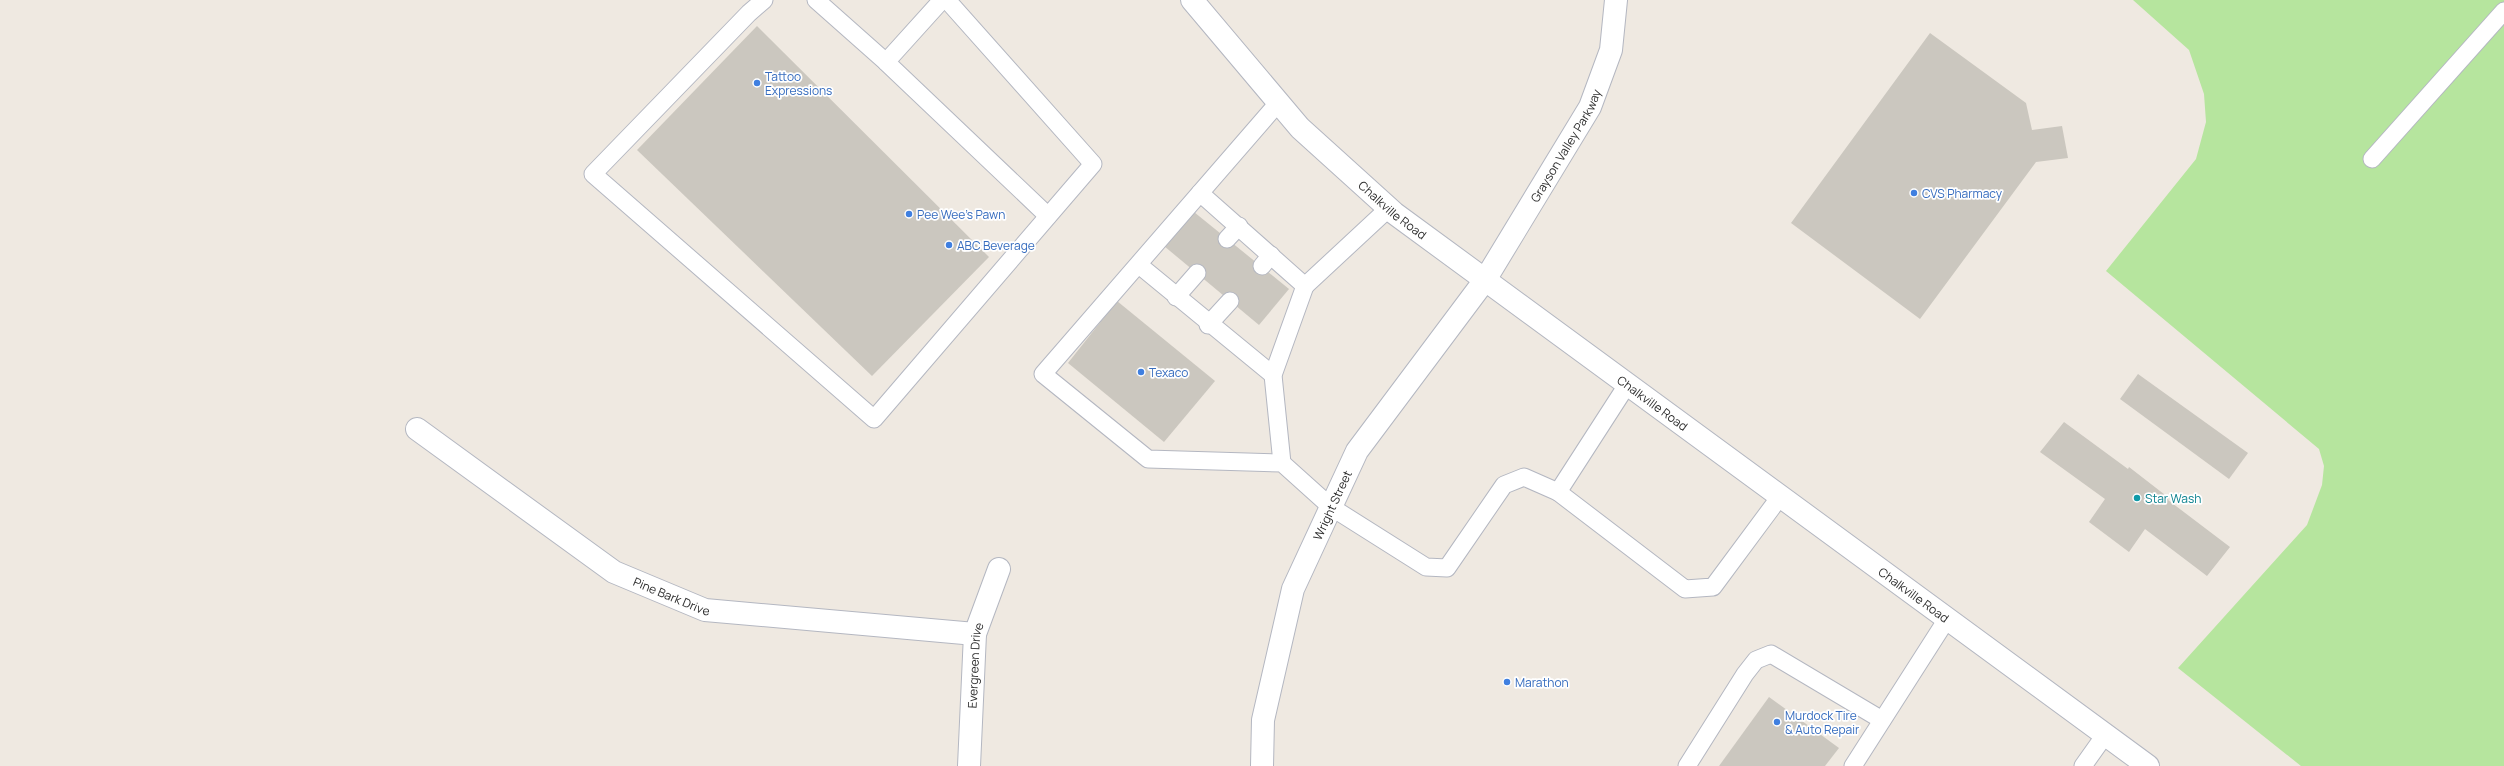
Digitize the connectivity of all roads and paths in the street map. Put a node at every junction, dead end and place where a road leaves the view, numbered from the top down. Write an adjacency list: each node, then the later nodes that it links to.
1 (764, 0): 13 (lane)
2 (816, 0): 8 (lane)
3 (942, 0): 8 (lane)
4 (947, 0): 13 (lane)
5 (1192, 0): 9 (street, Chalkville Road)
6 (1616, 0): 16 (street, Grayson Valley Parkway)
7 (2504, 11): 10 (lane)
8 (886, 62): 13 (lane)
9 (1278, 104): 11 (lane); 12 (street, Chalkville Road)
10 (2372, 159)
11 (1200, 193): 14 (lane); 17 (lane)
12 (1389, 208): 16 (street, Chalkville Road); 17 (lane)
13 (1048, 216)
14 (1140, 265): 18 (lane); 24 (lane)
15 (1197, 273): 18 (lane)
16 (1485, 280): 22 (street, Chalkville Road); 27 (street, Wright Street)
17 (1304, 286): 21 (lane)
18 (1176, 297): 20 (lane)
19 (1230, 301): 20 (lane)
20 (1208, 325): 21 (lane)
21 (1273, 375): 24 (lane)
22 (1627, 385): 25 (lane); 26 (street, Chalkville Road)
23 (416, 429): 30 (street, Pine Bark Drive)
24 (1282, 463): 27 (lane)
25 (1558, 492): 26 (lane); 27 (lane)
26 (1779, 498): 29 (street, Chalkville Road)
27 (1331, 507): 34 (street, Wright Street)
28 (999, 569): 30 (street, Evergreen Drive)
29 (1947, 620): 31 (lane); 32 (street, Chalkville Road)
30 (975, 634): 33 (street, Evergreen Drive)
31 (1882, 720): 35 (lane); 36 (lane)
32 (2106, 735): 37 (lane); 38 (street, Chalkville Road)
33 (970, 766)
34 (1262, 766)
35 (1687, 766)
36 (1853, 766)
37 (2083, 766)
38 (2148, 766)

